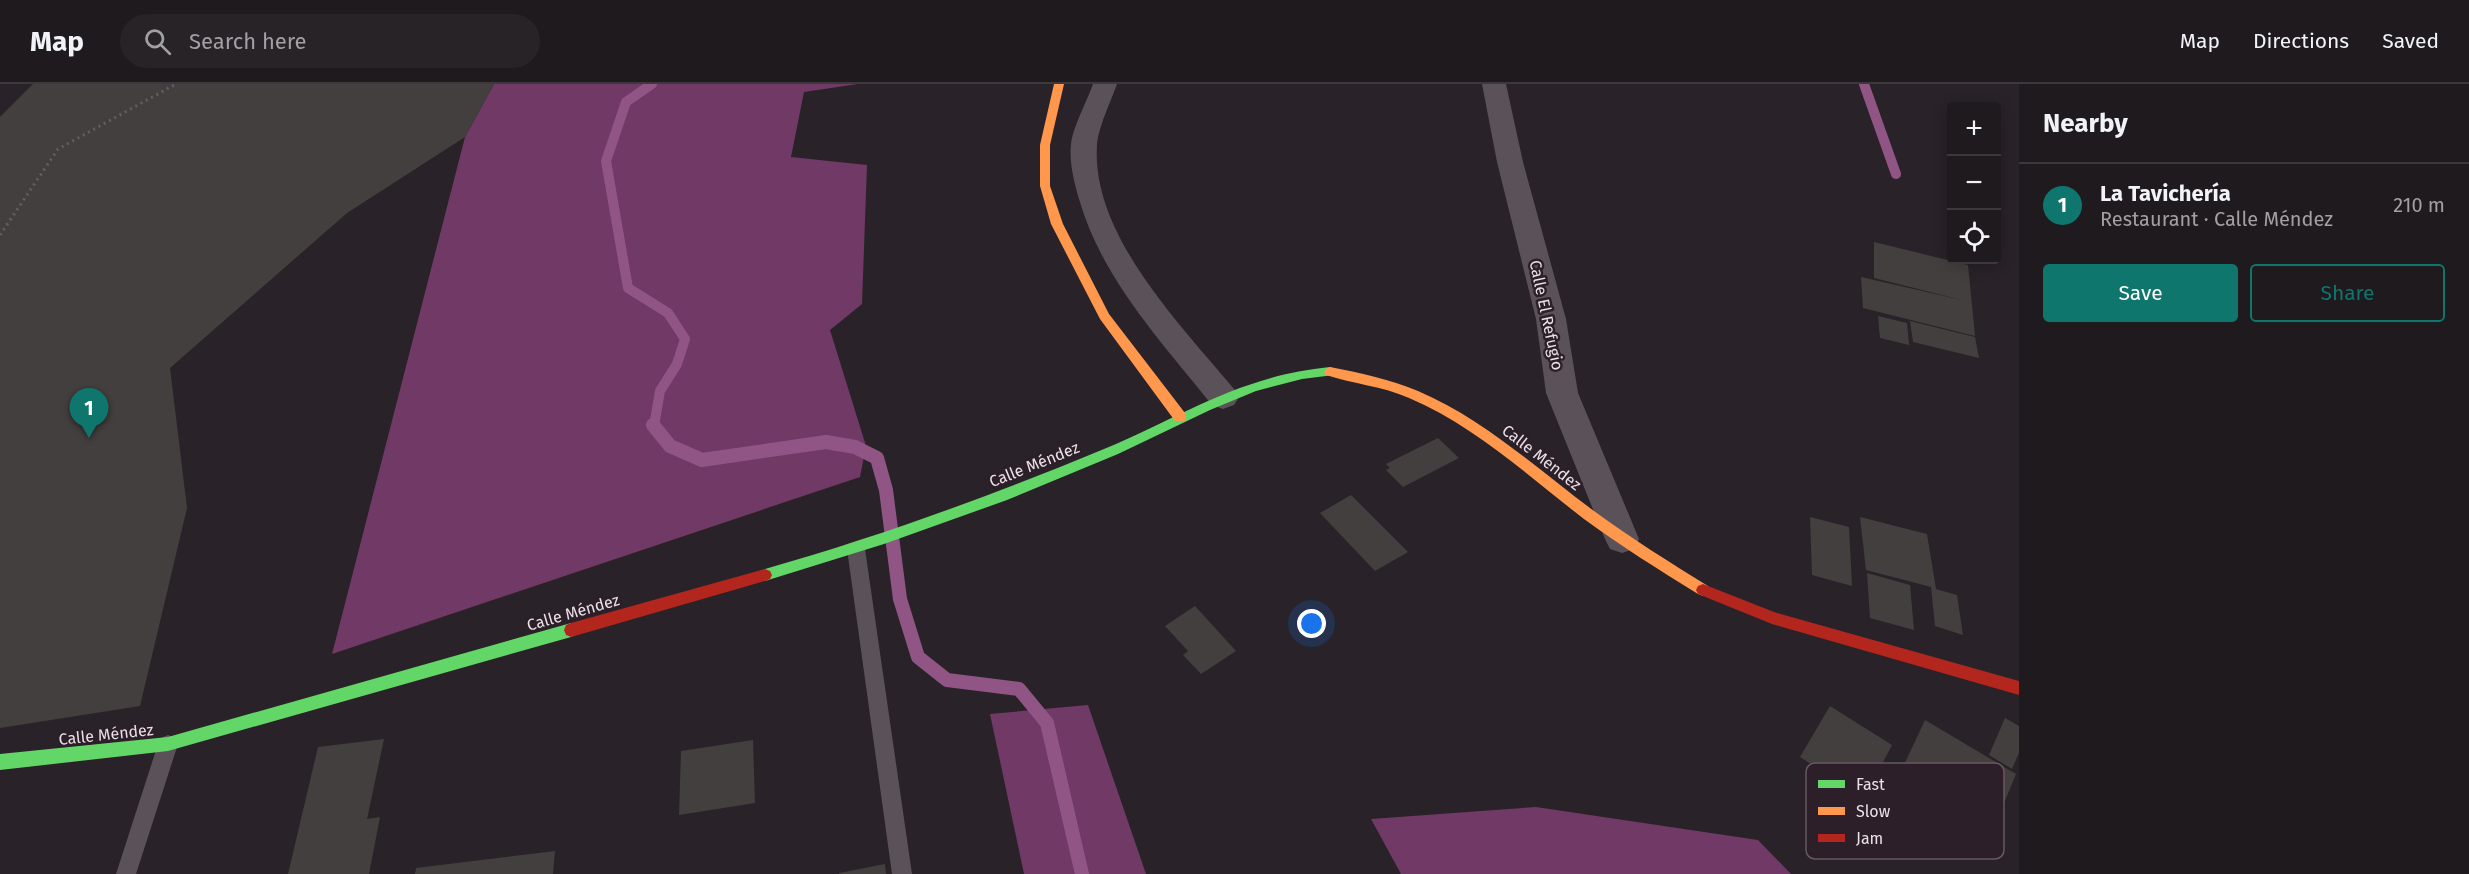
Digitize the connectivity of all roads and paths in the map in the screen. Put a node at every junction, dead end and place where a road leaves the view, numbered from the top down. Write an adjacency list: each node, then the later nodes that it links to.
1 (176, 84): 5 (path)
2 (1059, 84): 7 (street)
3 (1105, 84): 6 (street)
4 (1494, 84): 8 (street, Calle El Refugio)
5 (0, 236)
6 (1223, 397): 7 (street, Calle Méndez); 8 (street, Calle Méndez)
7 (1180, 417): 9 (street, Calle Méndez)
8 (1622, 539): 10 (street, Calle Méndez)
9 (856, 549): 11 (street, Calle Méndez); 14 (lane)
10 (2019, 688)
11 (168, 744): 12 (street, Calle Méndez); 13 (lane)
12 (0, 762)
13 (126, 874)
14 (902, 874)

